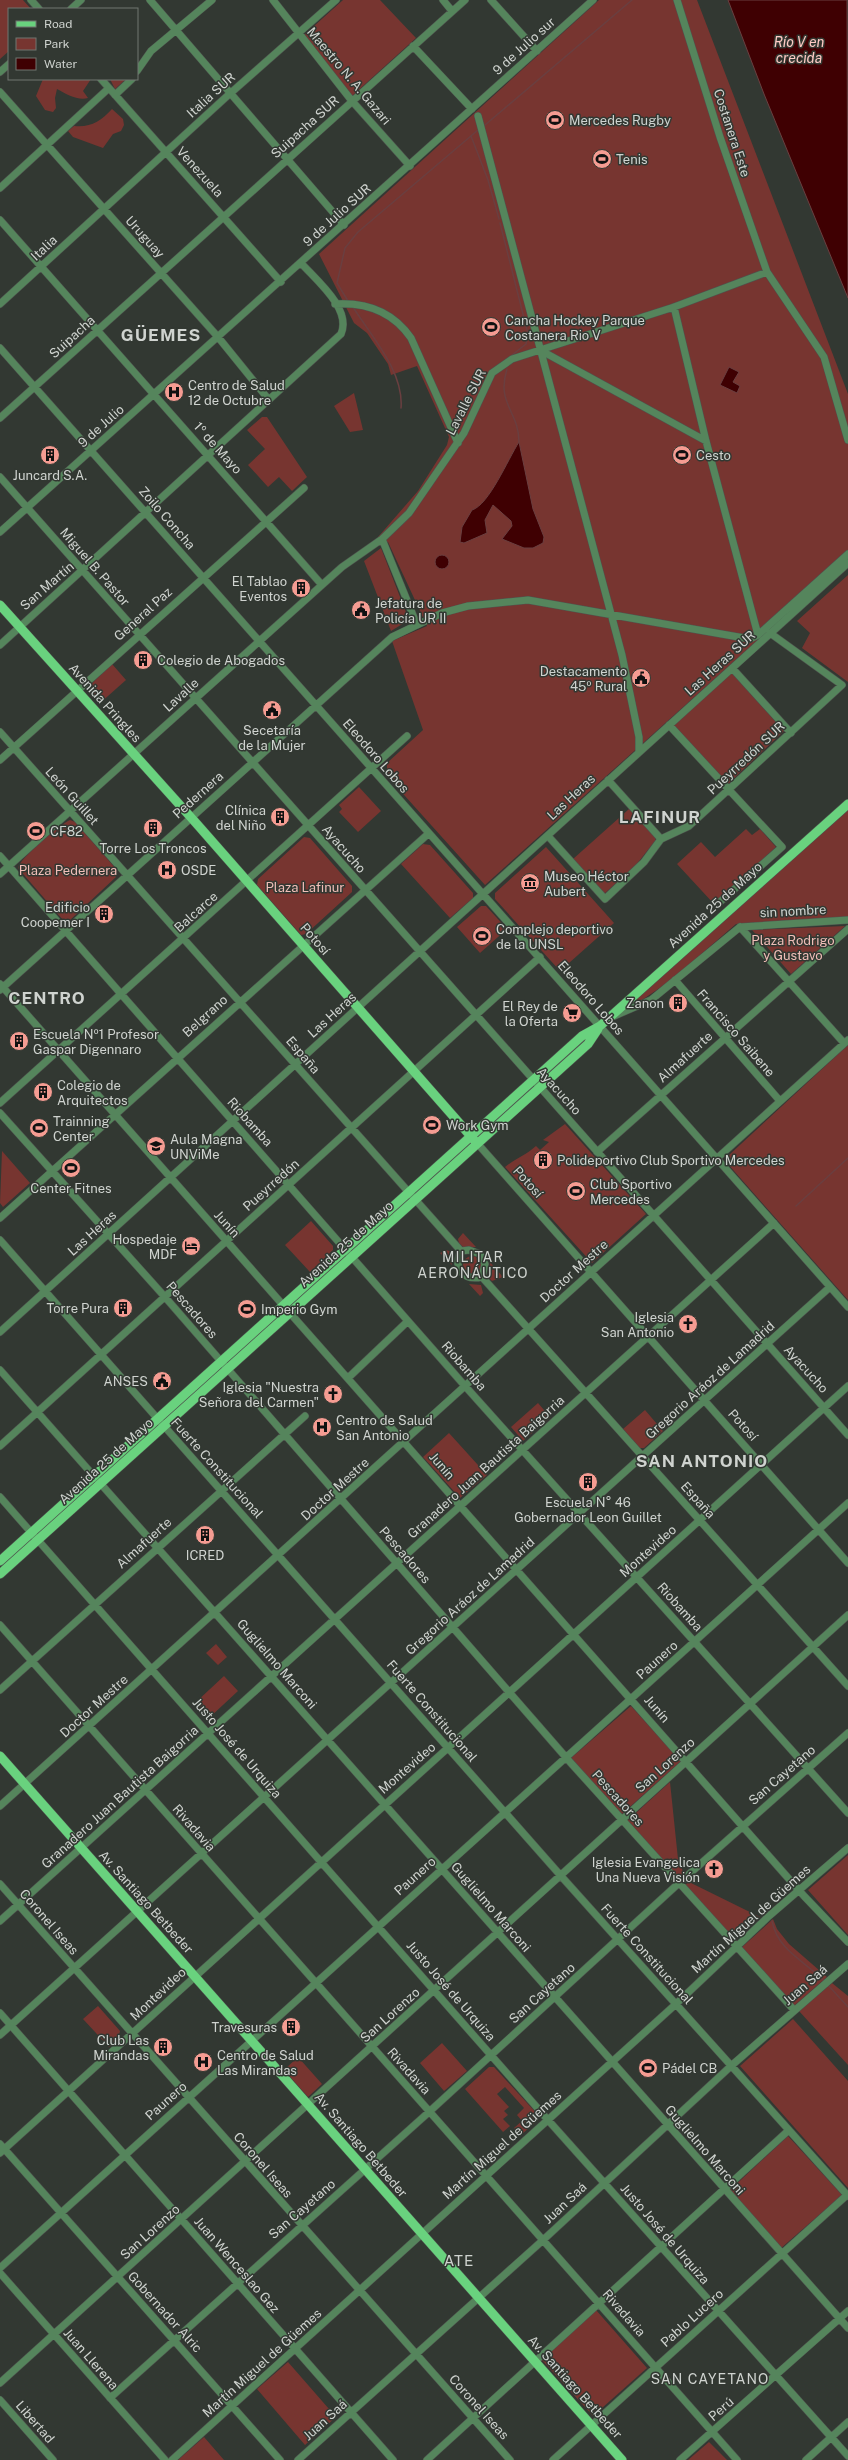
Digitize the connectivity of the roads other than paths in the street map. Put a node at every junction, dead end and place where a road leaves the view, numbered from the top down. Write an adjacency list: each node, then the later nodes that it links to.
1 (31, 0): 12 (street)
2 (81, 0): 13 (street)
3 (150, 0): 15 (street)
4 (212, 0): 15 (street)
5 (273, 0): 16 (street, Maestro N. A. Gazari)
6 (336, 0): 16 (street, Italia SUR)
7 (443, 0): 14 (street)
8 (465, 0): 14 (street, Suipacha SUR)
9 (491, 0): 18 (street)
10 (593, 0): 18 (street, 9 de Julio sur)
11 (677, 0): 42 (street, Costanera Este)
12 (38, 8)
13 (72, 8)
14 (452, 11): 17 (street, Suipacha SUR)
15 (175, 30): 20 (street); 26 (street)
16 (298, 34): 26 (street, Italia SUR); 28 (street, Maestro N. A. Gazari)
17 (413, 46): 28 (street, Suipacha SUR); 29 (street)
18 (537, 51): 29 (street, 9 de Julio sur)
19 (8, 65): 21 (street)
20 (138, 70)
21 (0, 72)
22 (102, 80): 24 (street, Venezuela)
23 (131, 80): 27 (street)
24 (109, 88): 27 (street, Venezuela); 31 (street)
25 (0, 92): 31 (street, Uruguay)
26 (230, 93): 32 (street, Italia SUR); 33 (street)
27 (115, 95): 32 (street, Venezuela)
28 (352, 101): 33 (street, Suipacha SUR); 34 (street, Maestro N. A. Gazari)
29 (472, 109): 34 (street, 9 de Julio SUR)
30 (478, 116): 51 (street)
31 (46, 144): 35 (street); 36 (street, Uruguay)
32 (166, 152): 36 (street, Italia SUR); 37 (street, Venezuela)
33 (288, 159): 37 (street, Suipacha SUR); 39 (street)
34 (410, 166): 39 (street, 9 de Julio SUR)
35 (0, 188)
36 (104, 209): 41 (street, Italia); 43 (street, Uruguay)
37 (223, 217): 43 (street, Suipacha SUR); 44 (street, Venezuela)
38 (0, 220): 41 (street, 1º de Mayo)
39 (344, 224): 40 (street, 9 de Julio SUR)
40 (301, 263): 44 (street, 9 de Julio SUR); 46 (street)
41 (41, 266): 45 (street, Italia); 48 (street, 1º de Mayo)
42 (766, 272): 47 (street, Lavalle SUR); 56 (street, Costanera Este)
43 (161, 273): 48 (street, Suipacha); 49 (street, Uruguay)
44 (281, 282): 49 (street, 9 de Julio SUR)
45 (0, 304)
46 (335, 304): 54 (street, San Martín); 58 (street)
47 (674, 306): 51 (street, Lavalle SUR); 57 (street)
48 (97, 330): 52 (street, Suipacha); 53 (street, 1º de Mayo)
49 (218, 337): 53 (street, 9 de Julio); 54 (street, Uruguay)
50 (0, 348): 52 (street, Zoilo Concha)
51 (540, 350): 57 (street); 58 (street, Lavalle SUR); 74 (street)
52 (35, 387): 55 (street, Suipacha); 59 (street, Zoilo Concha)
53 (154, 394): 59 (street, 9 de Julio); 60 (street, 1º de Mayo)
54 (269, 400): 60 (street, San Martín)
55 (0, 418)
56 (848, 440)
57 (706, 441): 79 (street)
58 (458, 443): 67 (street, Lavalle SUR)
59 (91, 450): 63 (street, 9 de Julio); 64 (street, Zoilo Concha)
60 (209, 456): 64 (street, San Martín); 65 (street, 1º de Mayo)
61 (0, 477): 63 (street, Miguel B. Pastor)
62 (304, 488): 65 (street, General Paz)
63 (28, 508): 66 (street, 9 de Julio); 70 (street, Miguel B. Pastor)
64 (147, 513): 70 (street, San Martín); 71 (street, Zoilo Concha)
65 (267, 521): 71 (street, General Paz); 72 (street, 1º de Mayo)
66 (0, 532)
67 (382, 539): 72 (street, Lavalle); 75 (street)
68 (848, 554): 79 (street)
69 (848, 563): 77 (street, Las Heras SUR)
70 (83, 571): 76 (street, San Martín); 78 (street, Miguel B. Pastor)
71 (202, 576): 78 (street, General Paz); 80 (street, Zoilo Concha)
72 (322, 585): 80 (street, Lavalle)
73 (0, 605): 76 (main road, Avenida Pringles)
74 (611, 614): 75 (street, Pedernera); 79 (street, Pedernera); 91 (street)
75 (417, 625): 85 (street, Pedernera)
76 (19, 627): 81 (street, San Martín); 83 (main road, Avenida Pringles)
77 (770, 633): 82 (street, Las Heras SUR); 88 (street, Pueyrredón SUR)
78 (138, 634): 83 (street, General Paz); 84 (street, Miguel B. Pastor)
79 (758, 635)
80 (259, 641): 84 (street, Lavalle); 85 (street, Zoilo Concha)
81 (0, 645)
82 (732, 668): 86 (street, Las Heras SUR); 88 (street)
83 (77, 690): 90 (street, General Paz); 92 (main road, Avenida Pringles)
84 (196, 698): 92 (street, Lavalle); 94 (street, Miguel B. Pastor)
85 (315, 705): 94 (street, Pedernera); 95 (street, Eleodoro Lobos)
86 (669, 724): 91 (street, Las Heras SUR); 97 (street)
87 (0, 732): 90 (street, León Guillet)
88 (790, 733): 97 (street, Pueyrredón SUR)
89 (407, 736): 95 (street, Balcarce)
90 (13, 748): 93 (street, General Paz); 99 (street, León Guillet)
91 (639, 752): 96 (street, Las Heras SUR)
92 (134, 754): 99 (street, Lavalle); 100 (main road, Avenida Pringles)
93 (0, 760)
94 (252, 763): 100 (street, Pedernera); 101 (street, Ayacucho)
95 (371, 768): 101 (street, Balcarce); 102 (street, Eleodoro Lobos)
96 (608, 780): 103 (street, Las Heras); 104 (street)
97 (730, 789): 104 (street, Pueyrredón SUR); 112 (street)
98 (848, 804): 128 (main road, Avenida 25 de Mayo)
99 (70, 811): 106 (street, Lavalle); 108 (street, León Guillet)
100 (191, 818): 108 (street, Pedernera); 109 (main road, Potosí)
101 (307, 826): 109 (street, Balcarce); 110 (street, Ayacucho)
102 (428, 834): 110 (street, Belgrano); 111 (street, Eleodoro Lobos)
103 (548, 836): 104 (street); 111 (street, Las Heras)
104 (661, 839)
105 (0, 856): 106 (street, Riobamba)
106 (9, 866): 107 (street, Lavalle); 116 (street, Riobamba)
107 (0, 874)
108 (127, 875): 116 (street, Pedernera); 117 (street, España)
109 (247, 881): 117 (street, Balcarce); 118 (main road, Potosí)
110 (365, 890): 118 (street, Belgrano); 119 (street, Ayacucho)
111 (484, 896): 119 (street, Las Heras); 120 (street, Eleodoro Lobos)
112 (721, 901)
113 (848, 920): 114 (street, sin nombre)
114 (740, 926): 121 (street); 122 (street)
115 (848, 929): 122 (street, Almafuerte)
116 (65, 931): 123 (street, Pedernera); 124 (street, Riobamba)
117 (184, 939): 124 (street, Balcarce); 125 (street, España)
118 (303, 945): 125 (street, Belgrano); 126 (main road, Potosí)
119 (420, 952): 126 (street, Las Heras); 127 (street, Ayacucho)
120 (540, 957): 127 (street, Pueyrredón); 129 (street, Eleodoro Lobos)
121 (674, 980): 128 (street); 130 (street, Francisco Saibene)
122 (788, 981): 130 (street, Almafuerte); 131 (street)
123 (1, 987): 132 (street, Junín)
124 (121, 995): 132 (street, Balcarce); 133 (street, Riobamba)
125 (239, 1002): 133 (street, Belgrano); 134 (street, España)
126 (358, 1008): 134 (street, Las Heras); 135 (main road, Potosí)
127 (476, 1016): 135 (street, Pueyrredón); 136 (street, Ayacucho)
128 (610, 1018): 129 (main road, Avenida 25 de Mayo)
129 (600, 1026): 136 (main road, Avenida 25 de Mayo); 137 (street, Eleodoro Lobos)
130 (725, 1038): 137 (street, Almafuerte); 138 (street, Francisco Saibene)
131 (846, 1042): 138 (street, Doctor Mestre)
132 (58, 1051): 139 (street, Balcarce); 141 (street, Junín)
133 (177, 1058): 141 (street, Belgrano); 142 (street, Riobamba)
134 (295, 1065): 142 (street, Las Heras); 143 (street, España)
135 (414, 1072): 143 (street, Pueyrredón); 144 (main road, Potosí)
136 (536, 1084): 144 (main road, Avenida 25 de Mayo); 145 (street, Ayacucho)
137 (660, 1095): 145 (street, Almafuerte); 146 (street, Eleodoro Lobos)
138 (780, 1101): 146 (street, Doctor Mestre)
139 (0, 1103)
140 (0, 1113): 147 (street, Pescadores)
141 (114, 1115): 147 (street, Belgrano); 148 (street, Junín)
142 (232, 1121): 148 (street, Las Heras); 149 (street, Riobamba)
143 (351, 1128): 149 (street, Pueyrredón); 150 (street, España)
144 (474, 1140): 150 (main road, Avenida 25 de Mayo); 159 (street, Potosí)
145 (597, 1152): 151 (street, Ayacucho)
146 (717, 1158): 151 (street, Doctor Mestre); 153 (street, Eleodoro Lobos)
147 (52, 1172): 152 (street, Belgrano); 154 (street, Pescadores)
148 (169, 1178): 154 (street, Las Heras); 156 (street, Junín)
149 (289, 1184): 156 (street, Pueyrredón); 158 (street, Riobamba)
150 (411, 1196): 157 (street, España); 158 (main road, Avenida 25 de Mayo)
151 (654, 1216): 159 (street, Doctor Mestre); 161 (street, Ayacucho)
152 (0, 1218)
153 (774, 1224): 161 (street, Granadero Juan Bautista Baigorria); 162 (street, Eleodoro Lobos)
154 (109, 1234): 163 (street, Las Heras); 164 (street, Pescadores)
155 (0, 1240): 163 (street, Fuerte Constitucional)
156 (226, 1242): 164 (street, Pueyrredón); 166 (street, Junín)
157 (461, 1251): 160 (street); 160 (street)
158 (349, 1253): 166 (main road, Avenida 25 de Mayo); 167 (street, Riobamba)
159 (591, 1272): 168 (street, Doctor Mestre); 170 (street, Potosí)
160 (482, 1277): 168 (street, España)
161 (711, 1280): 170 (street, Granadero Juan Bautista Baigorria); 171 (street, Ayacucho)
162 (830, 1287): 165 (street, Eleodoro Lobos); 171 (street, Gregorio Aráoz de Lamadrid)
163 (45, 1291): 169 (street, Las Heras); 172 (street, Fuerte Constitucional)
164 (165, 1297): 172 (street, Pueyrredón); 173 (street, Pescadores)
165 (848, 1307)
166 (287, 1309): 173 (main road, Avenida 25 de Mayo); 174 (main road, Avenida 25 de Mayo); 176 (street, Junín)
167 (408, 1321): 176 (street); 177 (street, Riobamba)
168 (528, 1329): 177 (street, Doctor Mestre); 179 (street, España)
169 (0, 1332)
170 (648, 1337): 179 (street, Granadero Juan Bautista Baigorria); 180 (street, Potosí)
171 (768, 1345): 180 (street, Gregorio Aráoz de Lamadrid); 181 (street, Ayacucho)
172 (101, 1355): 182 (street, Pueyrredón); 184 (street, Fuerte Constitucional)
173 (221, 1361): 174 (street, Pescadores); 184 (main road, Avenida 25 de Mayo)
174 (227, 1369): 184 (main road, Avenida 25 de Mayo); 185 (street, Pescadores)
175 (0, 1370): 182 (street, Guglielmo Marconi)
176 (348, 1378): 187 (street, Junín)
177 (465, 1386): 187 (street, Doctor Mestre); 189 (street, Riobamba)
178 (848, 1386): 181 (street, Montevideo)
179 (586, 1393): 189 (street, Granadero Juan Bautista Baigorria); 190 (street, España)
180 (704, 1401): 190 (street, Gregorio Aráoz de Lamadrid); 191 (street, Potosí)
181 (824, 1408): 186 (street, Ayacucho); 191 (street, Montevideo)
182 (38, 1412): 188 (street, Pueyrredón); 192 (street, Guglielmo Marconi)
183 (305, 1416): 185 (street, Almafuerte)
184 (160, 1423): 192 (main road, Avenida 25 de Mayo); 193 (street, Fuerte Constitucional)
185 (284, 1435): 193 (street, Almafuerte); 195 (street, Pescadores)
186 (848, 1435)
187 (404, 1442): 195 (street, Doctor Mestre); 197 (street, Junín)
188 (0, 1446)
189 (523, 1450): 197 (street, Granadero Juan Bautista Baigorria); 198 (street, Riobamba)
190 (642, 1456): 198 (street, Gregorio Aráoz de Lamadrid); 199 (street, España)
191 (762, 1464): 199 (street, Montevideo); 200 (street, Potosí)
192 (98, 1479): 201 (main road, Avenida 25 de Mayo); 202 (street, Guglielmo Marconi)
193 (220, 1490): 202 (street, Almafuerte); 203 (street, Fuerte Constitucional)
194 (0, 1497): 201 (street, Justo José de Urquiza)
195 (341, 1499): 203 (street, Doctor Mestre); 206 (street, Pescadores)
196 (848, 1503): 200 (street, Paunero)
197 (462, 1506): 206 (street, Granadero Juan Bautista Baigorria); 207 (street, Junín)
198 (579, 1514): 207 (street, Gregorio Aráoz de Lamadrid); 209 (street, Riobamba)
199 (700, 1521): 209 (street, Montevideo); 210 (street, España)
200 (818, 1530): 205 (street, Potosí); 210 (street, Paunero)
201 (34, 1537): 204 (main road, Avenida 25 de Mayo); 208 (main road, Avenida 25 de Mayo); 211 (street, Justo José de Urquiza)
202 (157, 1547): 211 (street, Almafuerte); 212 (street, Guglielmo Marconi)
203 (279, 1555): 212 (street, Doctor Mestre); 214 (street, Fuerte Constitucional)
204 (0, 1561)
205 (848, 1562)
206 (397, 1564): 214 (street, Granadero Juan Bautista Baigorria); 216 (street, Pescadores)
207 (517, 1569): 216 (street, Gregorio Aráoz de Lamadrid); 217 (street, Junín)
208 (0, 1574)
209 (636, 1577): 217 (street, Montevideo); 218 (street, Riobamba)
210 (758, 1585): 218 (street, Paunero); 219 (street, España)
211 (94, 1604): 220 (street, Almafuerte); 221 (street, Justo José de Urquiza)
212 (216, 1613): 221 (street, Doctor Mestre); 222 (street, Guglielmo Marconi)
213 (848, 1615): 219 (street, San Lorenzo)
214 (335, 1619): 222 (street, Granadero Juan Bautista Baigorria); 223 (street, Fuerte Constitucional)
215 (0, 1625): 220 (street, Rivadavia)
216 (453, 1628): 223 (street, Gregorio Aráoz de Lamadrid); 226 (street, Pescadores)
217 (574, 1633): 226 (street, Montevideo); 227 (street, Junín)
218 (694, 1642): 227 (street, Paunero); 228 (street, Riobamba)
219 (813, 1647): 224 (street, España); 228 (street, San Lorenzo)
220 (32, 1661): 225 (street, Almafuerte); 229 (street, Rivadavia)
221 (152, 1670): 229 (street, Doctor Mestre); 231 (street, Justo José de Urquiza)
222 (271, 1676): 231 (street, Granadero Juan Bautista Baigorria); 232 (street, Guglielmo Marconi)
223 (391, 1684): 232 (street, Gregorio Aráoz de Lamadrid); 233 (street, Fuerte Constitucional)
224 (848, 1686)
225 (0, 1690)
226 (509, 1692): 233 (street, Montevideo); 235 (street, Pescadores)
227 (631, 1698): 235 (street, Paunero); 236 (street, Junín)
228 (750, 1704): 236 (street, San Lorenzo); 237 (street, Riobamba)
229 (89, 1726): 238 (street, Doctor Mestre); 239 (street, Rivadavia)
230 (848, 1733): 237 (street, San Cayetano)
231 (208, 1734): 239 (street, Granadero Juan Bautista Baigorria); 240 (street, Justo José de Urquiza)
232 (328, 1740): 240 (street, Gregorio Aráoz de Lamadrid); 241 (street, Guglielmo Marconi)
233 (448, 1748): 241 (street, Montevideo); 243 (street, Fuerte Constitucional)
234 (0, 1756): 238 (main road, Av. Santiago Betbeder)
235 (565, 1757): 243 (street, Paunero); 245 (street, Pescadores)
236 (687, 1762): 245 (street, San Lorenzo); 246 (street, Junín)
237 (808, 1769): 244 (street, Riobamba); 246 (street, San Cayetano)
238 (24, 1784): 242 (street, Doctor Mestre); 247 (main road, Av. Santiago Betbeder)
239 (145, 1790): 247 (street, Granadero Juan Bautista Baigorria); 249 (street, Rivadavia)
240 (264, 1797): 249 (street, Gregorio Aráoz de Lamadrid); 250 (street, Justo José de Urquiza)
241 (384, 1804): 250 (street, Montevideo); 251 (street, Guglielmo Marconi)
242 (0, 1806)
243 (504, 1812): 251 (street, Paunero); 252 (street, Fuerte Constitucional)
244 (848, 1814)
245 (622, 1820): 252 (street, San Lorenzo); 253 (street, Pescadores)
246 (744, 1825): 253 (street, San Cayetano); 255 (street, Junín)
247 (81, 1848): 256 (street, Granadero Juan Bautista Baigorria); 257 (main road, Av. Santiago Betbeder)
248 (848, 1848): 255 (street, Martín Miguel de Güemes)
249 (202, 1855): 257 (street, Gregorio Aráoz de Lamadrid); 258 (street, Rivadavia)
250 (321, 1861): 258 (street, Montevideo); 260 (street, Justo José de Urquiza)
251 (441, 1868): 260 (street, Paunero); 261 (street, Guglielmo Marconi)
252 (561, 1876): 261 (street, San Lorenzo); 262 (street, Fuerte Constitucional)
253 (679, 1883): 262 (street, San Cayetano); 264 (street, Pescadores)
254 (0, 1884): 256 (street, Coronel Iseas)
255 (799, 1890): 263 (street, Junín); 264 (street, Martín Miguel de Güemes)
256 (18, 1905): 259 (street, Granadero Juan Bautista Baigorria); 266 (street, Coronel Iseas)
257 (138, 1913): 266 (street, Gregorio Aráoz de Lamadrid); 267 (main road, Av. Santiago Betbeder)
258 (258, 1919): 267 (street, Montevideo); 268 (street, Rivadavia)
259 (0, 1922)
260 (378, 1926): 268 (street, Paunero); 269 (street, Justo José de Urquiza)
261 (498, 1933): 269 (street, San Lorenzo); 270 (street, Guglielmo Marconi)
262 (618, 1940): 270 (street, San Cayetano); 271 (street, Fuerte Constitucional)
263 (848, 1942)
264 (736, 1948): 271 (street, Martín Miguel de Güemes); 272 (street, Pescadores)
265 (848, 1964): 272 (street, Juan Saá)
266 (74, 1969): 274 (street, Gregorio Aráoz de Lamadrid); 275 (street, Coronel Iseas)
267 (195, 1976): 275 (street, Montevideo); 277 (main road, Av. Santiago Betbeder)
268 (315, 1984): 277 (street, Paunero); 278 (street, Rivadavia)
269 (435, 1990): 278 (street, San Lorenzo); 279 (street, Justo José de Urquiza)
270 (554, 1997): 279 (street, San Cayetano); 280 (street, Guglielmo Marconi)
271 (676, 2004): 280 (street, Martín Miguel de Güemes); 281 (street, Fuerte Constitucional)
272 (794, 2010): 281 (street, Juan Saá)
273 (0, 2013): 274 (street, Juan Wenceslao Gez)
274 (11, 2026): 276 (street, Gregorio Aráoz de Lamadrid); 282 (street, Juan Wenceslao Gez)
275 (132, 2034): 282 (street, Montevideo); 283 (street, Coronel Iseas)
276 (0, 2035)
277 (252, 2041): 283 (street, Paunero); 284 (main road, Av. Santiago Betbeder)
278 (371, 2047): 284 (street, San Lorenzo); 285 (street, Rivadavia)
279 (492, 2055): 285 (street, San Cayetano); 286 (street, Justo José de Urquiza)
280 (612, 2062): 286 (street, Martín Miguel de Güemes); 287 (street, Guglielmo Marconi)
281 (731, 2066): 287 (street, Juan Saá); 288 (street, Fuerte Constitucional)
282 (68, 2091): 289 (street, Montevideo); 290 (street, Juan Wenceslao Gez)
283 (188, 2097): 290 (street, Paunero); 291 (street, Coronel Iseas)
284 (308, 2104): 291 (street, San Lorenzo); 292 (main road, Av. Santiago Betbeder)
285 (429, 2112): 292 (street, San Cayetano); 293 (street, Rivadavia)
286 (548, 2120): 293 (street, Martín Miguel de Güemes); 294 (street, Justo José de Urquiza)
287 (667, 2125): 294 (street, Juan Saá); 295 (street, Guglielmo Marconi)
288 (789, 2130): 295 (street); 296 (street, Fuerte Constitucional)
289 (1, 2148): 297 (street, Gobernador Alric)
290 (125, 2155): 297 (street, Paunero); 298 (street, Juan Wenceslao Gez)
291 (245, 2162): 298 (street, San Lorenzo); 299 (street, Coronel Iseas)
292 (365, 2170): 299 (street, San Cayetano); 300 (main road, Av. Santiago Betbeder)
293 (486, 2176): 300 (street, Martín Miguel de Güemes); 301 (street, Rivadavia)
294 (605, 2183): 301 (street, Juan Saá); 302 (street, Justo José de Urquiza)
295 (724, 2190): 302 (street); 303 (street, Guglielmo Marconi)
296 (848, 2196): 303 (street, Pablo Lucero)
297 (61, 2213): 304 (street, Paunero); 306 (street, Gobernador Alric)
298 (182, 2220): 306 (street, San Lorenzo); 307 (street, Juan Wenceslao Gez)
299 (301, 2225): 307 (street, San Cayetano); 308 (street, Coronel Iseas)
300 (422, 2234): 308 (street, Martín Miguel de Güemes); 309 (main road, Av. Santiago Betbeder)
301 (542, 2241): 309 (street, Juan Saá); 310 (street, Rivadavia)
302 (661, 2248): 310 (street); 312 (street, Justo José de Urquiza)
303 (780, 2254): 312 (street, Pablo Lucero); 313 (street, Guglielmo Marconi)
304 (0, 2268)
305 (0, 2273): 315 (street, Juan Llerena)
306 (118, 2277): 315 (street, San Lorenzo); 316 (street, Gobernador Alric)
307 (237, 2283): 316 (street, San Cayetano); 317 (street, Juan Wenceslao Gez)
308 (359, 2291): 317 (street, Martín Miguel de Güemes); 318 (street, Coronel Iseas)
309 (478, 2298): 318 (street, Juan Saá); 319 (main road, Av. Santiago Betbeder)
310 (598, 2302): 319 (street); 320 (street, Rivadavia)
311 (848, 2311): 313 (street, Perú)
312 (718, 2312): 320 (street, Pablo Lucero); 321 (street, Justo José de Urquiza)
313 (839, 2319): 314 (street, Guglielmo Marconi); 321 (street, Perú)
314 (848, 2328)
315 (53, 2334): 322 (street, San Lorenzo); 323 (street, Juan Llerena)
316 (174, 2340): 323 (street, San Cayetano); 325 (street, Gobernador Alric)
317 (295, 2348): 325 (street, Martín Miguel de Güemes); 326 (street, Juan Wenceslao Gez)
318 (416, 2354): 326 (street, Juan Saá); 327 (street, Coronel Iseas)
319 (533, 2361): 327 (street); 329 (main road, Av. Santiago Betbeder)
320 (655, 2367): 329 (street, Pablo Lucero); 330 (street, Rivadavia)
321 (776, 2376): 330 (street, Perú); 331 (street, Justo José de Urquiza)
322 (0, 2383)
323 (110, 2398): 334 (street, Juan Llerena)
324 (0, 2400): 333 (street, Libertad)
325 (232, 2406): 335 (street, Martín Miguel de Güemes); 336 (street, Gobernador Alric)
326 (351, 2412): 337 (street, Juan Saá); 338 (street, Juan Wenceslao Gez)
327 (472, 2418): 339 (street); 340 (street, Coronel Iseas)
328 (848, 2422): 331 (street)
329 (591, 2425): 341 (street, Pablo Lucero); 342 (main road, Av. Santiago Betbeder)
330 (712, 2433): 343 (street, Perú); 344 (street, Rivadavia)
331 (831, 2437): 332 (street, Justo José de Urquiza); 345 (street)
332 (848, 2456)
333 (53, 2460)
334 (165, 2460)
335 (172, 2460)
336 (280, 2460)
337 (298, 2460)
338 (393, 2460)
339 (427, 2460)
340 (510, 2460)
341 (553, 2460)
342 (622, 2460)
343 (680, 2460)
344 (737, 2460)
345 (806, 2460)

